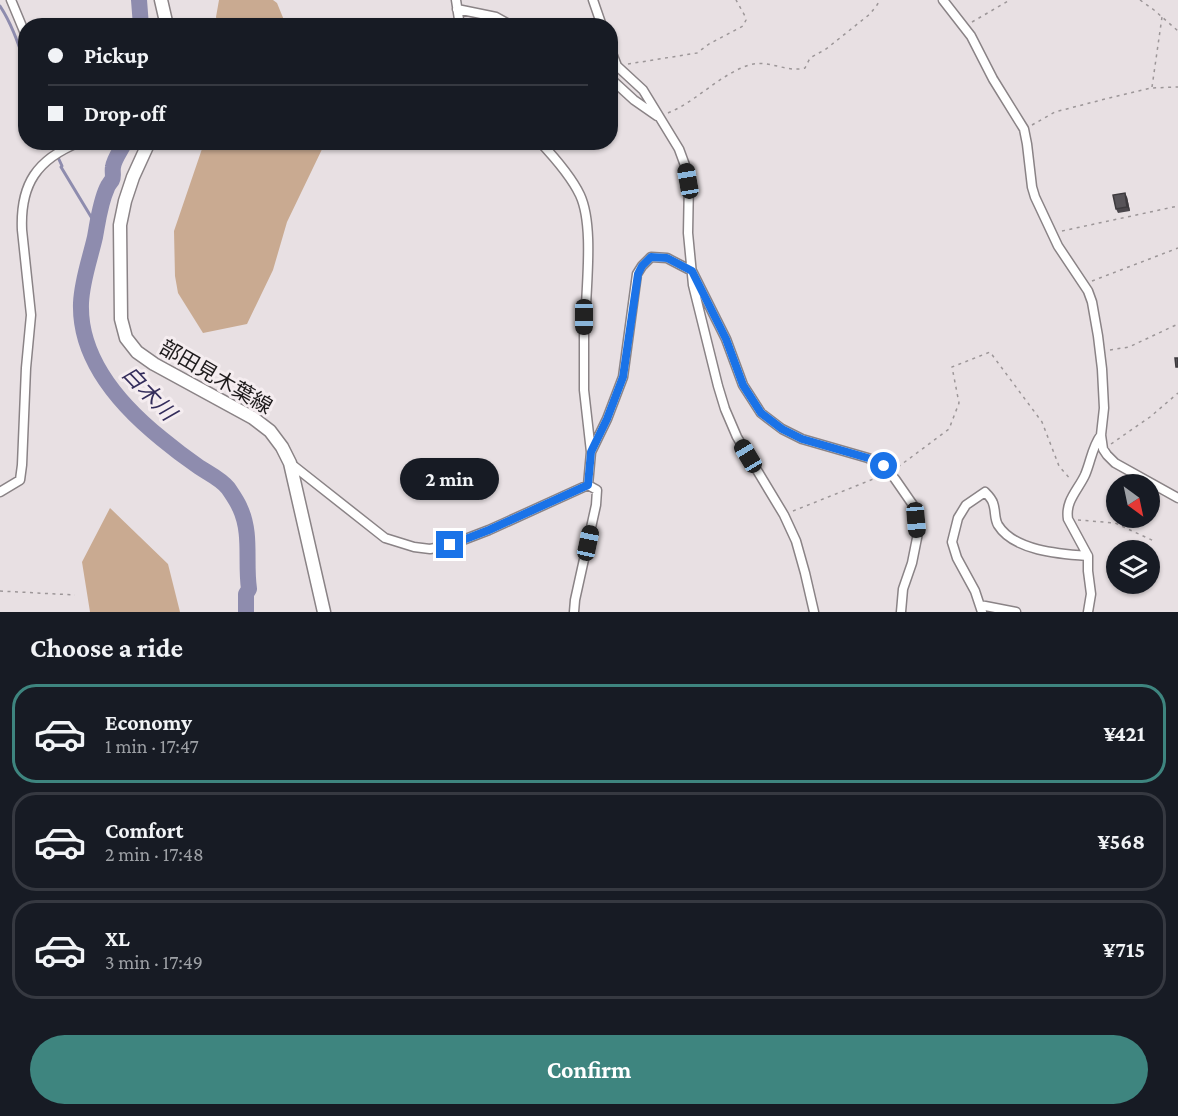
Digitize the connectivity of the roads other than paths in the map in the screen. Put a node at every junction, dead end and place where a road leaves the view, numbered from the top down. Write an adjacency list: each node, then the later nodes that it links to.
1 (11, 0): 6 (street)
2 (161, 0): 7 (main road)
3 (593, 0): 9 (street)
4 (943, 0): 17 (street)
5 (457, 4): 8 (street)
6 (18, 18)
7 (165, 18)
8 (498, 18)
9 (599, 18)
10 (618, 67): 12 (street)
11 (618, 85): 12 (street)
12 (661, 116): 16 (street)
13 (61, 150): 21 (street)
14 (146, 150): 19 (main road, 部田見木葉線)
15 (547, 150): 18 (street)
16 (692, 271): 18 (street); 27 (street); 28 (street)
17 (1101, 435): 22 (street); 23 (street)
18 (591, 452): 20 (street)
19 (290, 463): 20 (street); 25 (main road, 部田見木葉線)
20 (588, 485): 26 (street)
21 (0, 492)
22 (1178, 498)
23 (1088, 556): 24 (street); 30 (street)
24 (981, 609): 29 (street)
25 (324, 612)
26 (574, 612)
27 (813, 612)
28 (901, 612)
29 (1016, 612)
30 (1088, 612)

